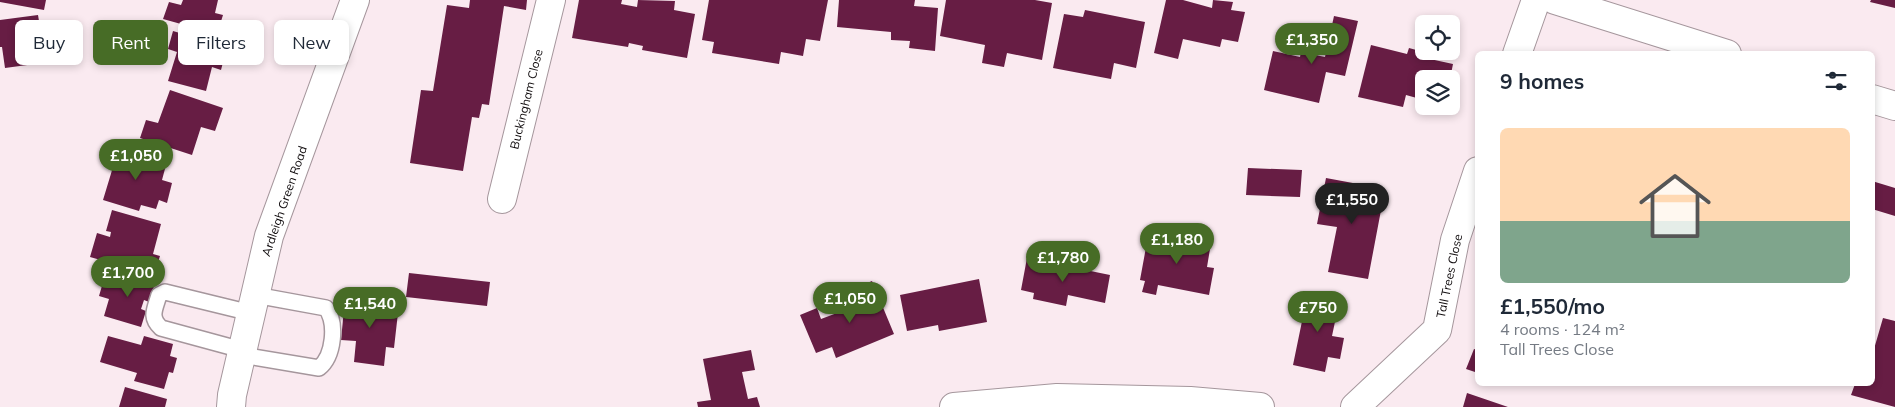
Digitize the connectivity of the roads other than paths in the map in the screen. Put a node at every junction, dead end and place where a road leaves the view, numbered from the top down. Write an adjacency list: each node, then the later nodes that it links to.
1 (355, 0): 11 (street, Ardleigh Green Road)
2 (551, 0): 10 (street, Buckingham Close)
3 (1536, 0): 5 (street)
4 (1555, 0): 6 (street)
5 (1518, 51)
6 (1716, 51)
7 (1875, 100): 8 (street)
8 (1895, 106)
9 (1475, 180): 16 (street, Tall Trees Close)
10 (502, 199)
11 (253, 304): 12 (street, Ardleigh Green Road); 12 (lane); 12 (lane)
12 (241, 353): 13 (street, Ardleigh Green Road)
13 (231, 407)
14 (954, 407): 15 (street)
15 (1260, 407)
16 (1355, 407)

